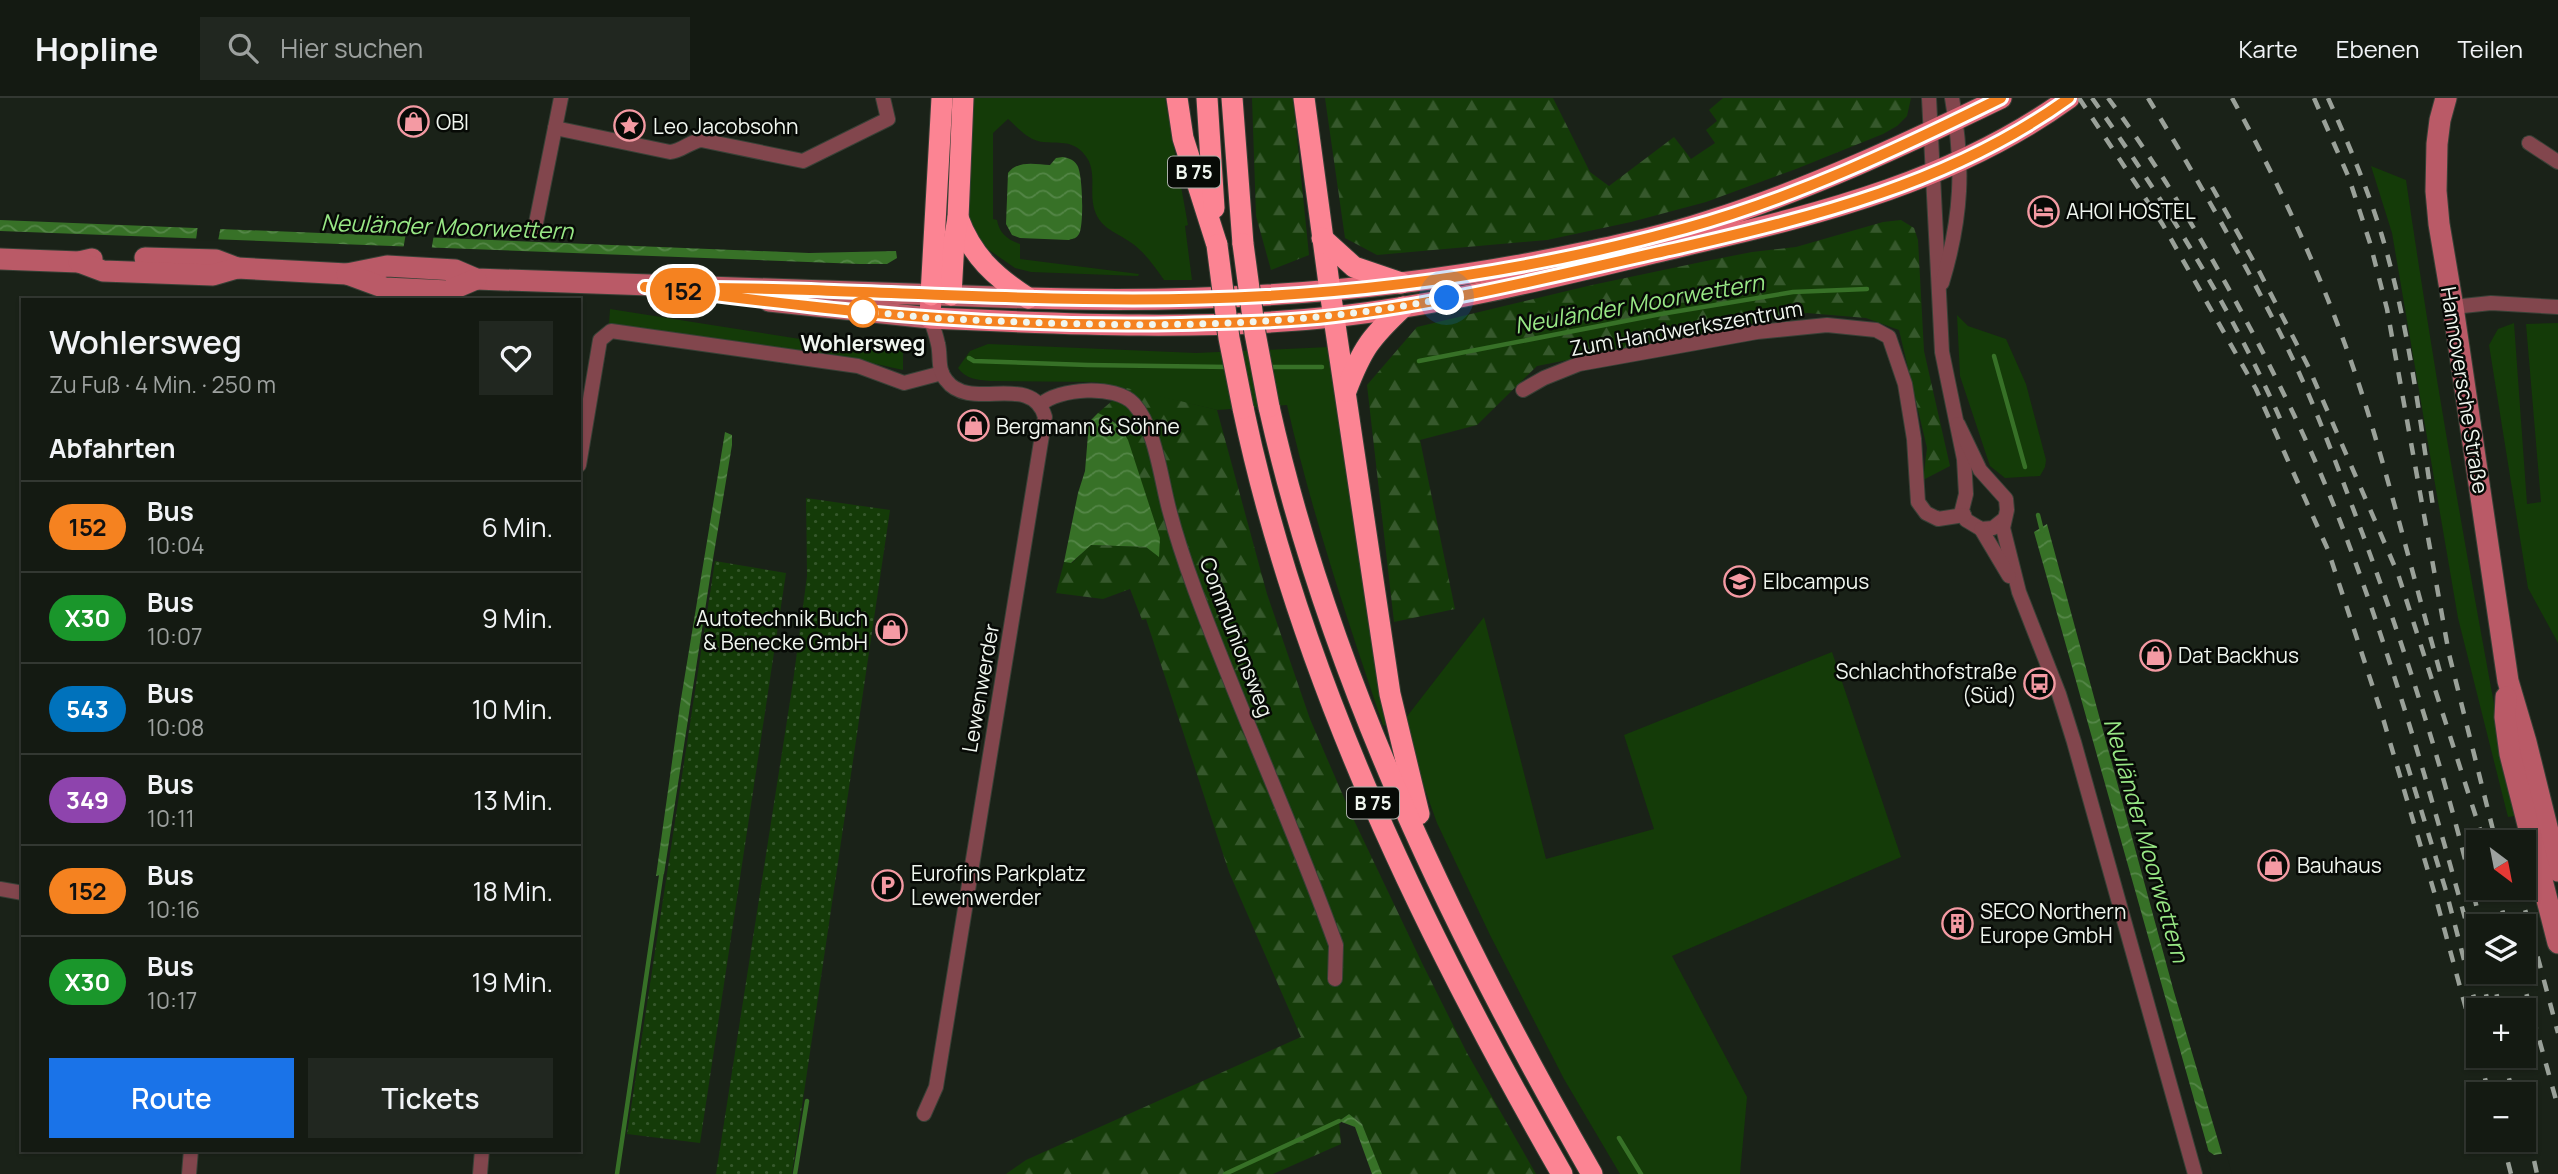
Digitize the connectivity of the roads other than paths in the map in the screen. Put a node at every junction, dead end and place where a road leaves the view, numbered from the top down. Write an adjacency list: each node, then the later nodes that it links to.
1 (561, 98): 15 (street)
2 (883, 98): 15 (street)
3 (942, 98): 36 (highway)
4 (963, 98): 21 (highway)
5 (1177, 98): 24 (highway, B 75)
6 (1207, 98): 24 (highway, B 75)
7 (1232, 98): 57 (highway, B 75, bridge)
8 (1304, 98): 23 (highway)
9 (1928, 98): 16 (street)
10 (1952, 98): 14 (street)
11 (2069, 98): 18 (main road)
12 (2446, 98): 39 (main road, Hannoversche Straße)
13 (1999, 99): 14 (main road)
14 (1956, 120): 16 (main road); 18 (street)
15 (555, 128): 22 (street)
16 (1931, 132): 20 (street); 32 (main road)
17 (2529, 143): 19 (street)
18 (1960, 162): 20 (main road); 35 (street)
19 (2558, 162)
20 (1933, 173): 35 (street); 38 (main road)
21 (958, 218): 36 (highway); 37 (highway)
22 (534, 233)
23 (1322, 238): 32 (highway); 34 (highway)
24 (1217, 245): 67 (highway, B 75, bridge)
25 (0, 259): 27 (main road)
26 (204, 260): 27 (main road); 28 (main road); 29 (main road)
27 (79, 262): 29 (main road)
28 (237, 268): 29 (main road); 30 (main road)
29 (184, 274)
30 (347, 274): 31 (main road); 31 (main road)
31 (477, 279): 33 (main road)
32 (1401, 283): 34 (main road)
33 (645, 287): 36 (main road); 42 (main road)
34 (1330, 291): 37 (main road); 41 (highway)
35 (1939, 291): 47 (street)
36 (941, 295): 37 (main road); 42 (main road)
37 (1028, 298)
38 (1403, 307): 41 (main road); 45 (highway, B 75)
39 (2453, 307): 40 (street); 55 (main road, Hannoversche Straße)
40 (2558, 307)
41 (1334, 317): 42 (main road); 45 (highway, B 75)
42 (939, 318): 43 (street)
43 (942, 373): 46 (street); 48 (street)
44 (1523, 390): 51 (street, Zum Handwerkszentrum)
45 (1345, 393): 57 (highway, B 75)
46 (1040, 405): 61 (street, Communionsweg); 62 (street, Lewenwerder)
47 (1958, 424): 49 (street); 50 (street)
48 (581, 453)
49 (1995, 486): 50 (street); 52 (street)
50 (1966, 494): 51 (street)
51 (1964, 515): 53 (street)
52 (2003, 520): 53 (street); 54 (street)
53 (1980, 529): 54 (street)
54 (2019, 592): 69 (street)
55 (2508, 681): 56 (main road, Hannoversche Straße); 60 (main road, Hannoversche Straße)
56 (2558, 871)
57 (1437, 880): 68 (highway, B 75)
58 (0, 889): 59 (street)
59 (21, 893)
60 (2558, 943)
61 (1335, 979)
62 (925, 1114)
63 (191, 1152): 65 (street)
64 (482, 1152): 66 (street)
65 (189, 1174)
66 (480, 1174)
67 (1562, 1174)
68 (1592, 1174)
69 (2195, 1174)

